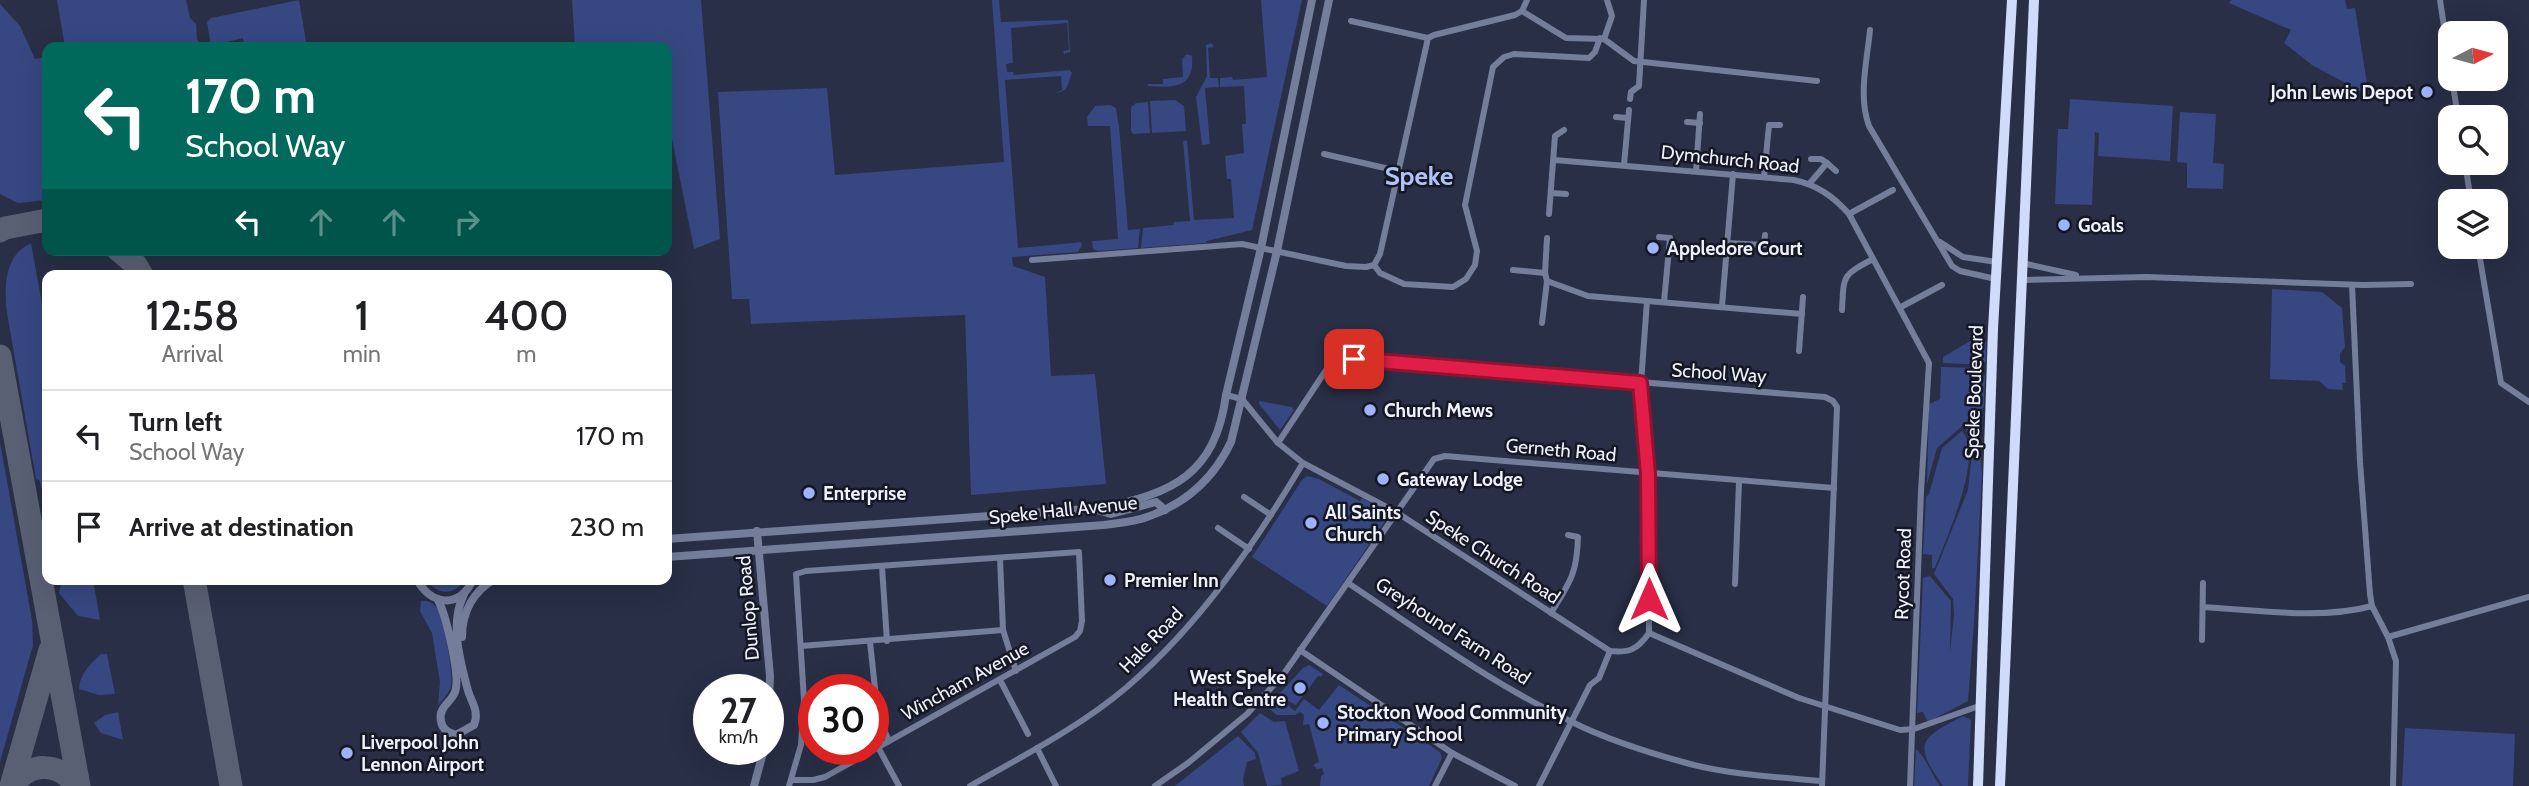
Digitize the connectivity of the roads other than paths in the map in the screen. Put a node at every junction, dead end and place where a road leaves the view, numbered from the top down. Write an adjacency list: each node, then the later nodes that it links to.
1 (1312, 0): 46 (street, Speke Hall Avenue)
2 (1329, 0): 47 (street, Speke Hall Avenue)
3 (1527, 0): 9 (street)
4 (1607, 0): 14 (street)
5 (1644, 0): 15 (street)
6 (2012, 0): 52 (highway, Speke Boulevard)
7 (2034, 0): 53 (highway)
8 (2440, 0): 11 (street)
9 (1522, 11): 13 (street); 14 (street)
10 (1351, 21): 13 (street)
11 (2443, 21)
12 (1870, 30): 43 (street)
13 (1428, 38): 29 (street)
14 (1602, 38): 15 (street); 54 (street)
15 (1640, 62): 16 (street); 17 (street)
16 (1817, 81)
17 (1630, 99)
18 (1700, 114): 21 (street)
19 (1616, 117): 28 (street)
20 (1687, 122): 21 (street)
21 (1700, 123): 30 (street)
22 (1780, 125): 33 (street)
23 (1564, 130): 26 (street)
24 (1324, 154): 29 (street)
25 (1811, 159): 27 (street)
26 (1554, 160): 28 (street, Dymchurch Road); 36 (street)
27 (1827, 163): 31 (street); 34 (street)
28 (1624, 165): 30 (street, Dymchurch Road)
29 (1398, 171): 54 (street)
30 (1696, 171): 32 (street, Dymchurch Road)
31 (1836, 171)
32 (1733, 174): 33 (street, Dymchurch Road); 44 (street)
33 (1764, 177): 34 (street, Dymchurch Road)
34 (1810, 183): 39 (street, Dymchurch Road)
35 (1893, 190): 39 (street)
36 (1551, 193): 37 (street); 38 (street)
37 (1566, 194)
38 (1549, 214)
39 (1850, 214): 49 (street, Dymchurch Road)
40 (1765, 235): 45 (street)
41 (1659, 237): 66 (street)
42 (1547, 238): 56 (street)
43 (1935, 239): 52 (street); 58 (street)
44 (1728, 243): 45 (street); 67 (street)
45 (1764, 245): 48 (street)
46 (1261, 248): 47 (street); 51 (street); 77 (street, Speke Hall Avenue)
47 (1277, 251): 54 (street); 78 (street, Speke Hall Avenue)
48 (1764, 254)
49 (1873, 258): 68 (street, Dymchurch Road); 69 (street)
50 (2480, 259): 79 (street)
51 (1032, 260)
52 (1997, 262): 53 (highway); 58 (highway, Speke Boulevard)
53 (2022, 263): 57 (street); 59 (highway)
54 (1374, 265)
55 (1513, 271): 56 (street)
56 (1545, 273): 60 (street)
57 (2085, 277): 59 (street); 63 (street)
58 (1996, 279): 59 (highway); 126 (highway, Speke Boulevard)
59 (2020, 280): 127 (highway)
60 (1547, 281): 65 (street); 70 (street)
61 (2411, 284): 63 (street)
62 (1942, 285): 68 (street)
63 (2352, 285): 108 (street)
64 (1803, 298): 72 (street)
65 (1647, 301): 66 (street); 76 (street)
66 (1664, 302): 67 (street)
67 (1722, 306): 72 (street)
68 (1901, 307): 75 (street, Dymchurch Road)
69 (1842, 310)
70 (1543, 313): 71 (street); 73 (street)
71 (1554, 314)
72 (1802, 314): 74 (street)
73 (1542, 323)
74 (1799, 351)
75 (1929, 363): 129 (street, Rycot Road)
76 (1640, 383): 80 (street, School Way); 82 (street); 84 (street, School Way)
77 (1226, 395): 78 (street); 86 (street, Speke Hall Avenue)
78 (1242, 399): 80 (street, Speke Church Road); 87 (street, Speke Hall Avenue)
79 (2529, 402)
80 (1278, 443): 81 (street, Speke Church Road)
81 (1303, 463): 88 (street, Speke Church Road); 89 (street, Hale Road)
82 (1648, 474): 83 (street, Gerneth Road); 88 (street, Gerneth Road); 112 (street)
83 (1739, 482): 84 (street, Gerneth Road); 101 (street)
84 (1834, 488): 125 (street)
85 (1244, 497): 89 (street)
86 (1091, 509): 87 (street); 91 (street, Speke Hall Avenue)
87 (1165, 510): 95 (street, Speke Hall Avenue)
88 (1396, 512): 99 (street, Gerneth Road); 110 (street, Speke Church Road)
89 (1271, 515): 94 (street, Hale Road)
90 (1217, 528): 94 (street)
91 (757, 531): 93 (street, Speke Hall Avenue); 95 (street, Dunlop Road)
92 (1569, 536): 110 (street)
93 (672, 539)
94 (1249, 549): 132 (street, Hale Road)
95 (759, 550): 96 (street, Speke Hall Avenue); 122 (street, Dunlop Road)
96 (672, 557)
97 (1000, 558): 98 (street); 111 (street); 121 (street, Wincham Avenue)
98 (882, 567): 115 (street); 117 (street)
99 (1348, 583): 118 (street, Gerneth Road); 128 (street, Greyhound Farm Road)
100 (2203, 583): 109 (street)
101 (1735, 584)
102 (420, 585): 107 (street)
103 (469, 585): 105 (street)
104 (487, 585): 120 (street)
105 (464, 594): 107 (street); 120 (street)
106 (2529, 597): 113 (street)
107 (438, 600): 120 (street)
108 (2372, 606): 109 (street); 113 (street)
109 (2203, 607): 114 (street)
110 (1551, 612): 119 (street, Speke Church Road)
111 (1003, 630): 115 (street); 121 (street)
112 (1649, 633): 119 (street); 125 (street)
113 (2388, 637): 150 (street)
114 (2202, 640)
115 (887, 641): 116 (street)
116 (870, 642): 117 (street); 123 (street)
117 (801, 646): 137 (street)
118 (1300, 650): 133 (street); 143 (street, Gerneth Road)
119 (1609, 651): 128 (street)
120 (461, 657)
121 (1016, 671): 124 (street, Wincham Avenue)
122 (770, 674)
123 (873, 674)
124 (1000, 680): 130 (street); 131 (street, Wincham Avenue)
125 (1825, 706): 129 (street); 138 (street)
126 (1979, 706): 127 (highway); 129 (street); 148 (highway, Speke Boulevard)
127 (2003, 708): 149 (highway)
128 (1571, 722): 138 (street, Greyhound Farm Road); 146 (street)
129 (1914, 729): 147 (street, Rycot Road)
130 (1028, 734)
131 (889, 741)
132 (1037, 748): 141 (street, Hale Road); 142 (street)
133 (1452, 753): 144 (street); 145 (street)
134 (760, 765): 139 (street)
135 (845, 765): 137 (street, Wincham Avenue)
136 (888, 765): 140 (street)
137 (790, 783)
138 (1822, 783)
139 (754, 786)
140 (899, 786)
141 (970, 786)
142 (1056, 786)
143 (1155, 786)
144 (1435, 786)
145 (1515, 786)
146 (1539, 786)
147 (1910, 786)
148 (1978, 786)
149 (2000, 786)
150 (2393, 786)

